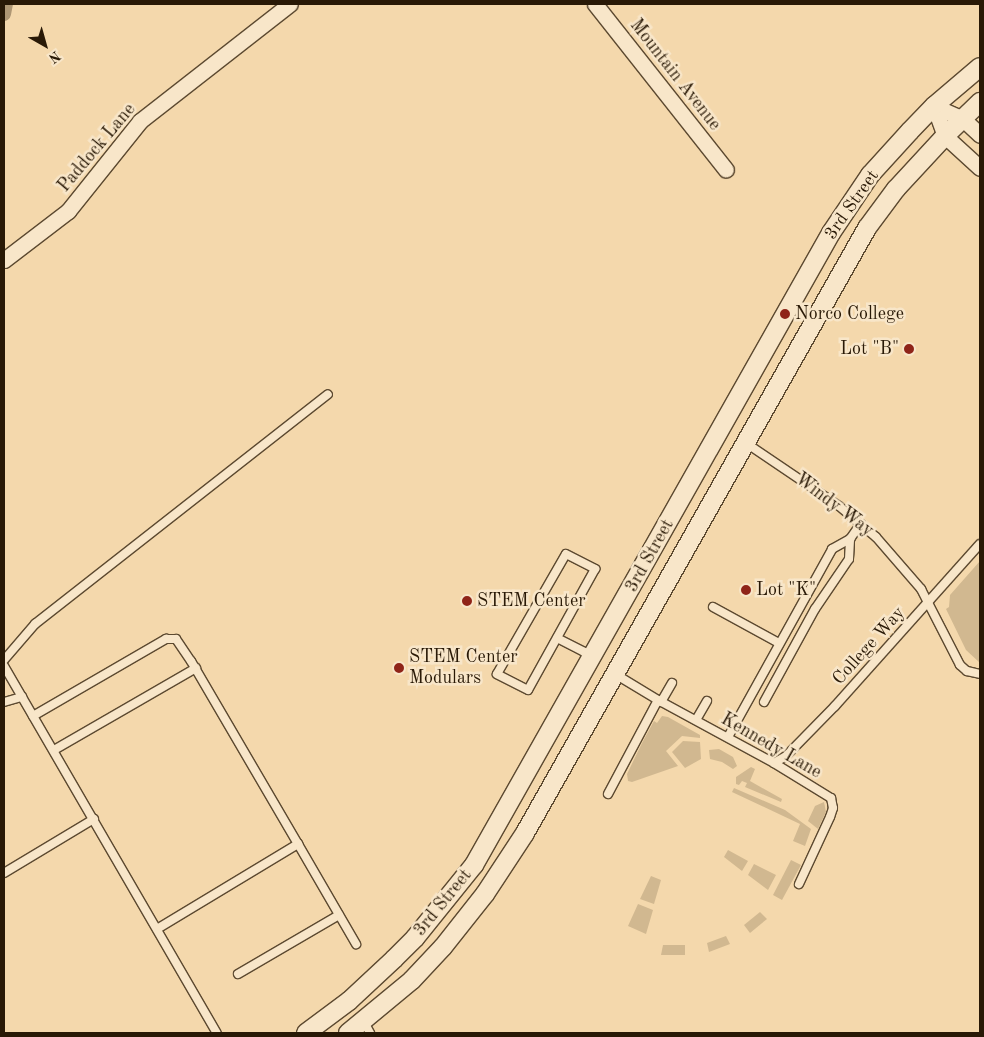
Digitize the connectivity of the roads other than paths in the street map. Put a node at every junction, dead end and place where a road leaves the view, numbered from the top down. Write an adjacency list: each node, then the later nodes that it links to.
1 (290, 4): 11 (street, Paddock Lane)
2 (595, 4): 10 (street, Mountain Avenue)
3 (980, 67): 5 (street, 3rd Street)
4 (980, 102): 6 (street, 3rd Street)
5 (934, 106): 6 (street); 8 (street); 13 (street, 3rd Street)
6 (963, 119): 7 (street); 8 (street, 3rd Street)
7 (980, 135)
8 (946, 136): 9 (street); 14 (street, 3rd Street)
9 (980, 168)
10 (726, 170)
11 (4, 260)
12 (328, 394): 23 (lane)
13 (722, 426): 14 (street, Windy Way); 22 (street, 3rd Street)
14 (746, 443): 15 (lane, Windy Way); 26 (street, 3rd Street)
15 (861, 523): 16 (lane); 18 (lane, Windy Way)
16 (850, 539): 21 (lane); 33 (lane)
17 (980, 544): 18 (lane, College Way)
18 (928, 602): 27 (lane, Windy Way); 38 (lane, College Way)
19 (713, 607): 21 (lane)
20 (557, 638): 20 (lane); 22 (lane)
21 (779, 643): 36 (lane)
22 (591, 659): 50 (street, 3rd Street)
23 (4, 660)
24 (4, 666): 29 (lane)
25 (196, 668): 34 (lane); 37 (lane); 41 (lane)
26 (615, 674): 30 (lane, Kennedy Lane); 48 (street, 3rd Street)
27 (980, 674)
28 (672, 683): 30 (lane)
29 (22, 697): 31 (lane); 34 (lane)
30 (660, 701): 35 (lane, Kennedy Lane); 39 (lane)
31 (4, 702)
32 (707, 702): 35 (lane)
33 (764, 702)
34 (33, 716): 37 (lane)
35 (696, 720): 36 (lane, Kennedy Lane)
36 (728, 737): 38 (lane, Kennedy Lane)
37 (54, 750): 40 (lane)
38 (774, 763): 43 (lane, Kennedy Lane)
39 (608, 794)
40 (94, 819): 42 (lane); 45 (lane)
41 (298, 844): 44 (lane); 45 (lane)
42 (4, 873)
43 (799, 884)
44 (339, 915): 46 (lane); 47 (lane)
45 (157, 929): 49 (lane)
46 (356, 944)
47 (238, 974)
48 (367, 1028): 51 (street, 3rd Street)
49 (218, 1033)
50 (306, 1033)
51 (348, 1033)

